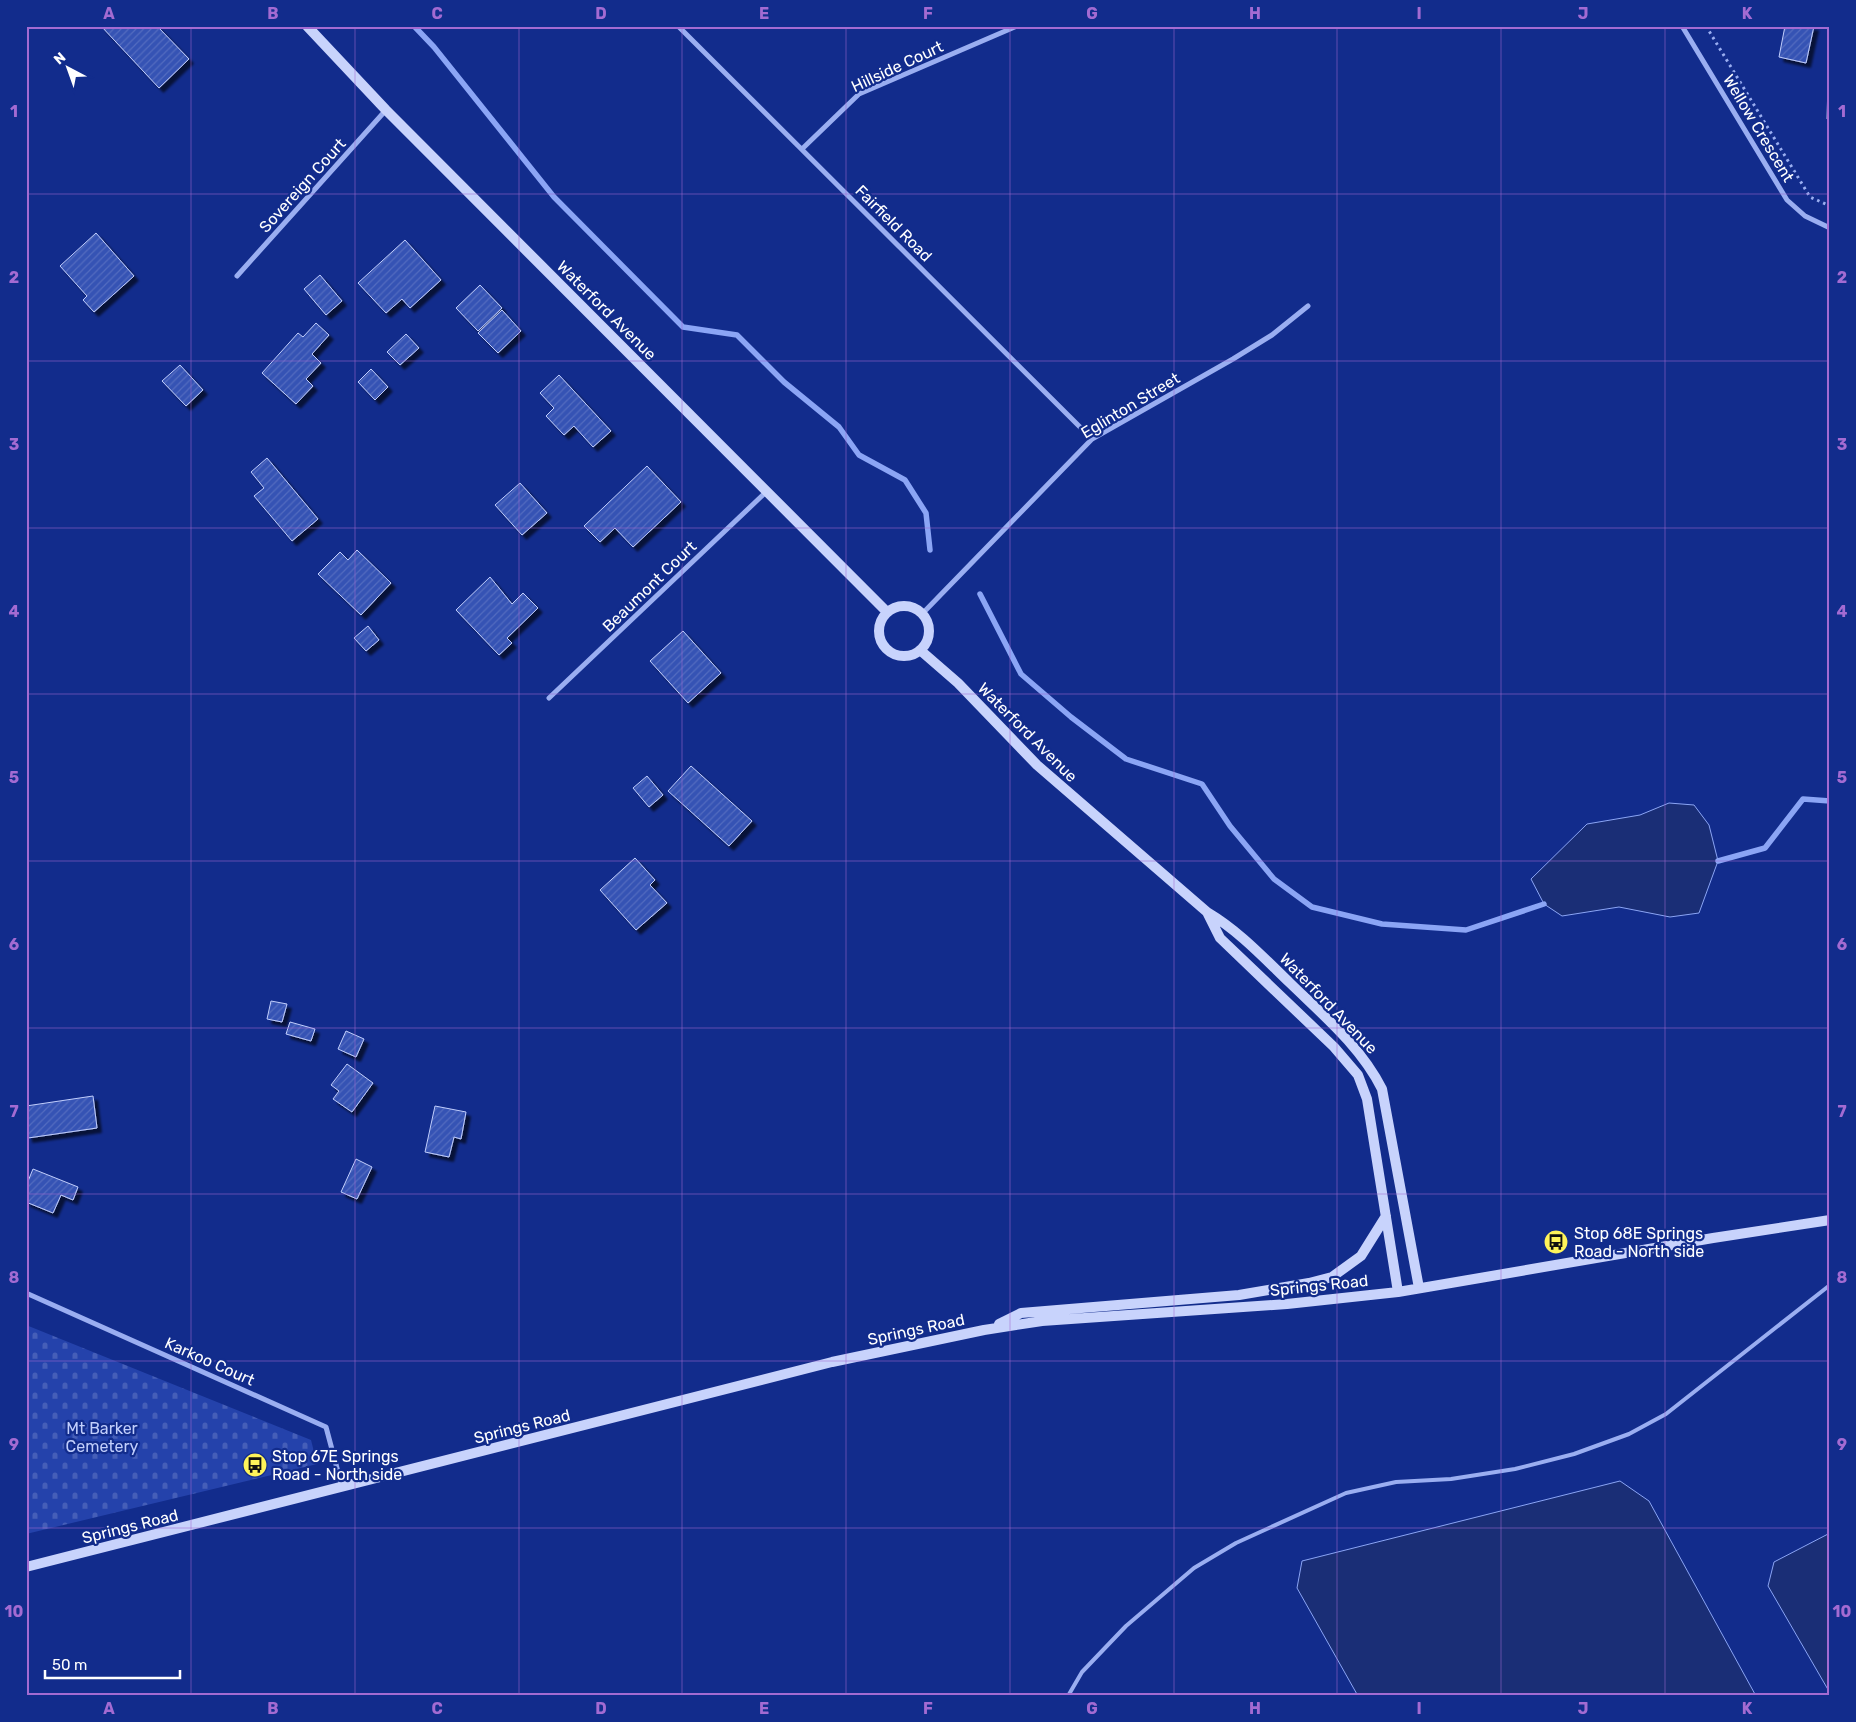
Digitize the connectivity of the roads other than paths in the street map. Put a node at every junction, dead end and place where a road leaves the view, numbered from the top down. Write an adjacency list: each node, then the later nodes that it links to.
1 (307, 26): 5 (street, Waterford Avenue)
2 (678, 26): 6 (street, Fairfield Road)
3 (1017, 26): 6 (street, Hillside Court)
4 (1682, 26): 7 (street, Wellow Crescent)
5 (386, 110): 8 (street, Sovereign Court); 11 (street, Waterford Avenue)
6 (802, 149): 10 (street, Fairfield Road)
7 (1830, 228)
8 (237, 276)
9 (1308, 306): 10 (street, Eglinton Street)
10 (1092, 439): 13 (street, Eglinton Street)
11 (766, 492): 12 (street, Waterford Avenue); 15 (street, Beaumont Court)
12 (887, 612): 13 (street); 14 (street)
13 (922, 614): 14 (street)
14 (920, 650): 16 (street, Waterford Avenue)
15 (549, 698)
16 (1207, 912): 17 (street, Waterford Avenue); 20 (street, Waterford Avenue)
17 (1386, 1216): 21 (street, Waterford Avenue); 23 (street)
18 (1830, 1220): 20 (street, Springs Road)
19 (1830, 1285): 26 (lane)
20 (1419, 1288): 21 (street, Springs Road)
21 (1398, 1292): 23 (street, Springs Road)
22 (26, 1293): 24 (street, Karkoo Court)
23 (989, 1329): 24 (street, Springs Road)
24 (342, 1488): 25 (street, Springs Road)
25 (26, 1567)
26 (1068, 1696)

